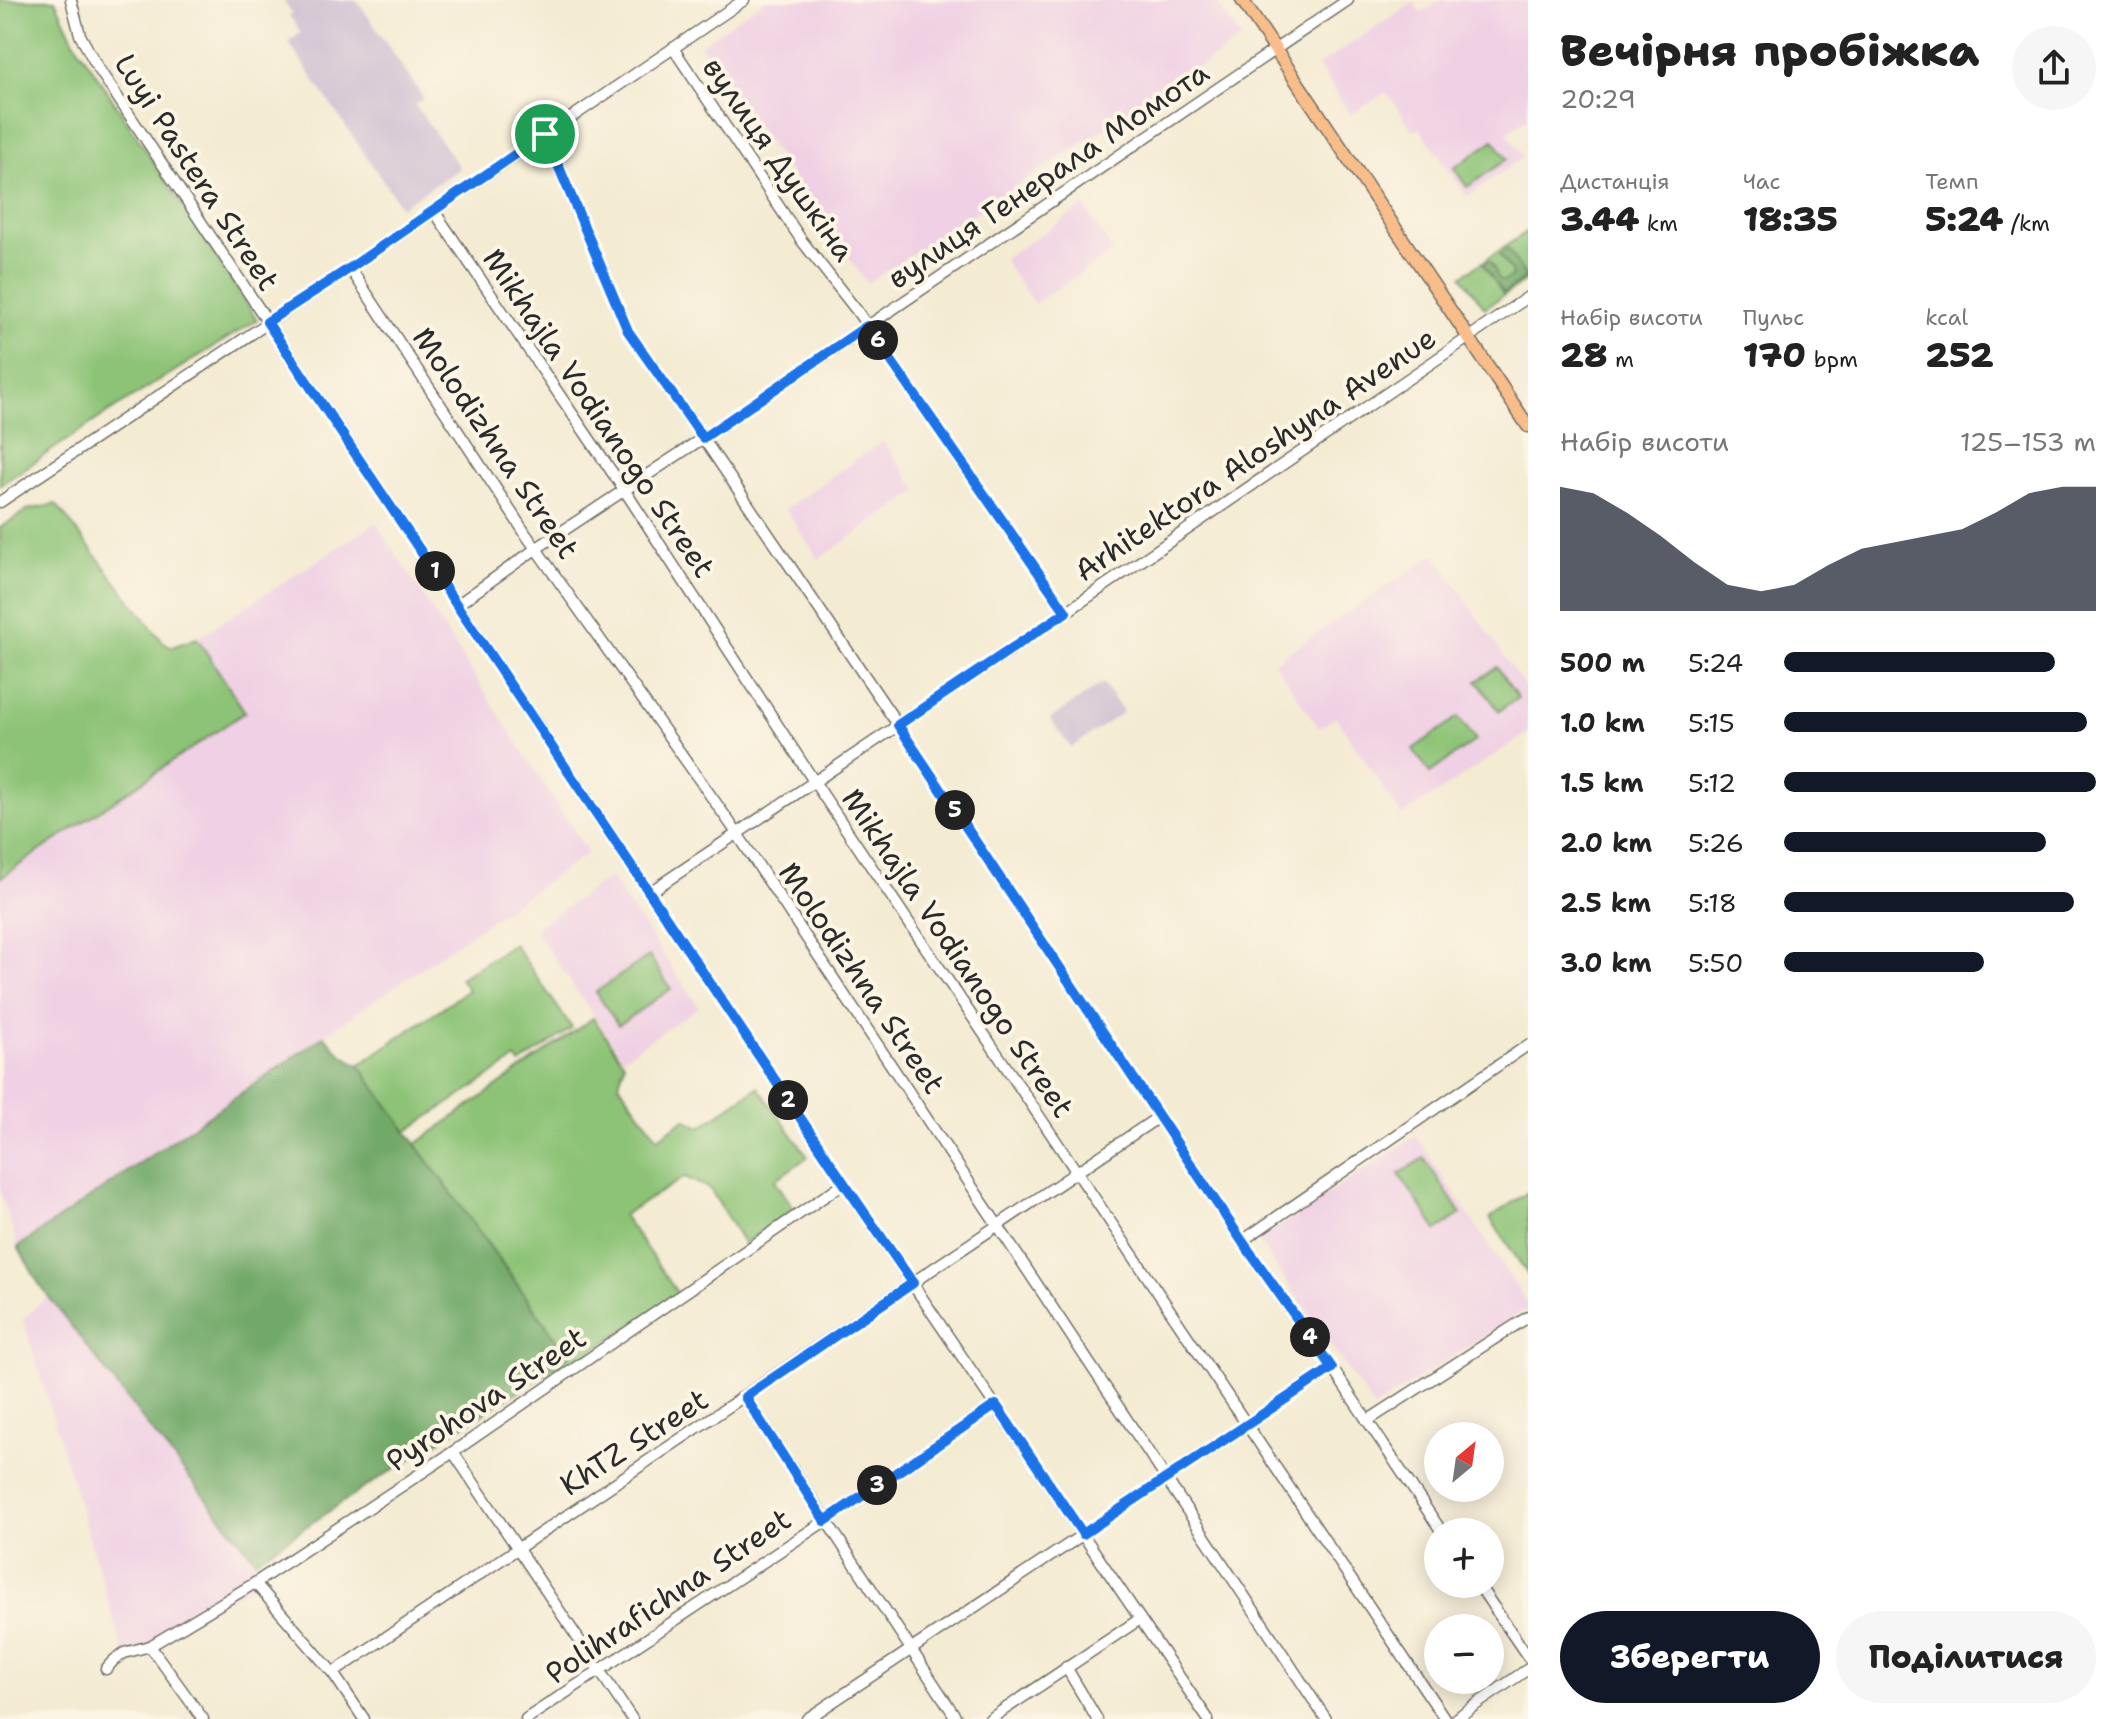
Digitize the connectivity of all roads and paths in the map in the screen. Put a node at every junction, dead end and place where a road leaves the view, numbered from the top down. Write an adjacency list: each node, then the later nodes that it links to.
1 (71, 0): 11 (street, Luyi Pastera Street)
2 (744, 0): 5 (street)
3 (1242, 0): 6 (main road)
4 (1348, 0): 6 (street, вулиця Генерала Момота)
5 (673, 48): 7 (street); 12 (street, вулиця Душкіна)
6 (1275, 49): 12 (street, вулиця Генерала Момота); 13 (main road)
7 (545, 134): 8 (street); 15 (street)
8 (434, 211): 9 (street); 16 (street, Mikhajla Vodianogo Street)
9 (350, 268): 11 (street); 18 (street, Molodizhna Street)
10 (1528, 297): 13 (street, Arhitektora Aloshyna Avenue)
11 (267, 322): 17 (street); 19 (street, Luyi Pastera Street)
12 (867, 326): 15 (street, вулиця Генерала Момота); 20 (street, вулиця Душкіна)
13 (1469, 338): 14 (main road); 20 (street, Arhitektora Aloshyna Avenue)
14 (1528, 426)
15 (703, 438): 16 (street, вулиця Генерала Момота); 21 (street)
16 (624, 489): 18 (street, вулиця Генерала Момота); 22 (street, Mikhajla Vodianogo Street)
17 (0, 502)
18 (537, 548): 19 (street, вулиця Генерала Момота); 23 (street, Molodizhna Street)
19 (457, 605): 24 (street, Luyi Pastera Street)
20 (1066, 612): 21 (street, Arhitektora Aloshyna Avenue)
21 (898, 725): 22 (street, Arhitektora Aloshyna Avenue); 26 (street)
22 (815, 781): 23 (street, Arhitektora Aloshyna Avenue); 27 (street, Mikhajla Vodianogo Street)
23 (737, 833): 24 (street, Arhitektora Aloshyna Avenue); 29 (street, Molodizhna Street)
24 (650, 892): 28 (street, Luyi Pastera Street)
25 (1528, 1045): 30 (street)
26 (1160, 1116): 27 (street, KhTZ Street); 30 (street)
27 (1077, 1173): 29 (street, KhTZ Street); 37 (street, Mikhajla Vodianogo Street)
28 (844, 1183): 31 (street, Luyi Pastera Street); 38 (street, Pyrohova Street)
29 (998, 1226): 31 (street, KhTZ Street); 39 (street, Molodizhna Street)
30 (1242, 1241): 33 (street)
31 (913, 1283): 34 (street, KhTZ Street); 35 (street, Luyi Pastera Street)
32 (1528, 1317): 36 (street)
33 (1332, 1368): 36 (street); 37 (street)
34 (745, 1397): 41 (street); 43 (street, KhTZ Street)
35 (996, 1405): 41 (street, Polihrafichna Street); 42 (street, Luyi Pastera Street)
36 (1367, 1421): 40 (street)
37 (1248, 1424): 39 (street); 66 (street, Mikhajla Vodianogo Street)
38 (453, 1452): 43 (street); 44 (street, Pyrohova Street)
39 (1166, 1478): 42 (street); 65 (street, Molodizhna Street)
40 (1433, 1518)
41 (825, 1521): 48 (street); 53 (street, Polihrafichna Street)
42 (1083, 1534): 46 (street, Luyi Pastera Street); 48 (street)
43 (518, 1547): 53 (street); 54 (street, KhTZ Street)
44 (255, 1583): 47 (street, Pyrohova Street); 54 (street)
45 (1488, 1598): 49 (street)
46 (1140, 1619): 50 (street); 64 (street, Luyi Pastera Street)
47 (150, 1646): 51 (street, Pyrohova Street); 56 (street)
48 (910, 1650): 55 (street); 61 (street)
49 (1528, 1657)
50 (1066, 1667): 62 (street); 63 (street)
51 (106, 1669)
52 (1528, 1669): 67 (street)
53 (599, 1671): 58 (street, Polihrafichna Street); 59 (street)
54 (333, 1673): 57 (street)
55 (822, 1715): 60 (street)
56 (203, 1719)
57 (364, 1719)
58 (526, 1719)
59 (632, 1719)
60 (807, 1719)
61 (957, 1719)
62 (990, 1719)
63 (1097, 1719)
64 (1208, 1719)
65 (1326, 1719)
66 (1445, 1719)
67 (1455, 1719)

